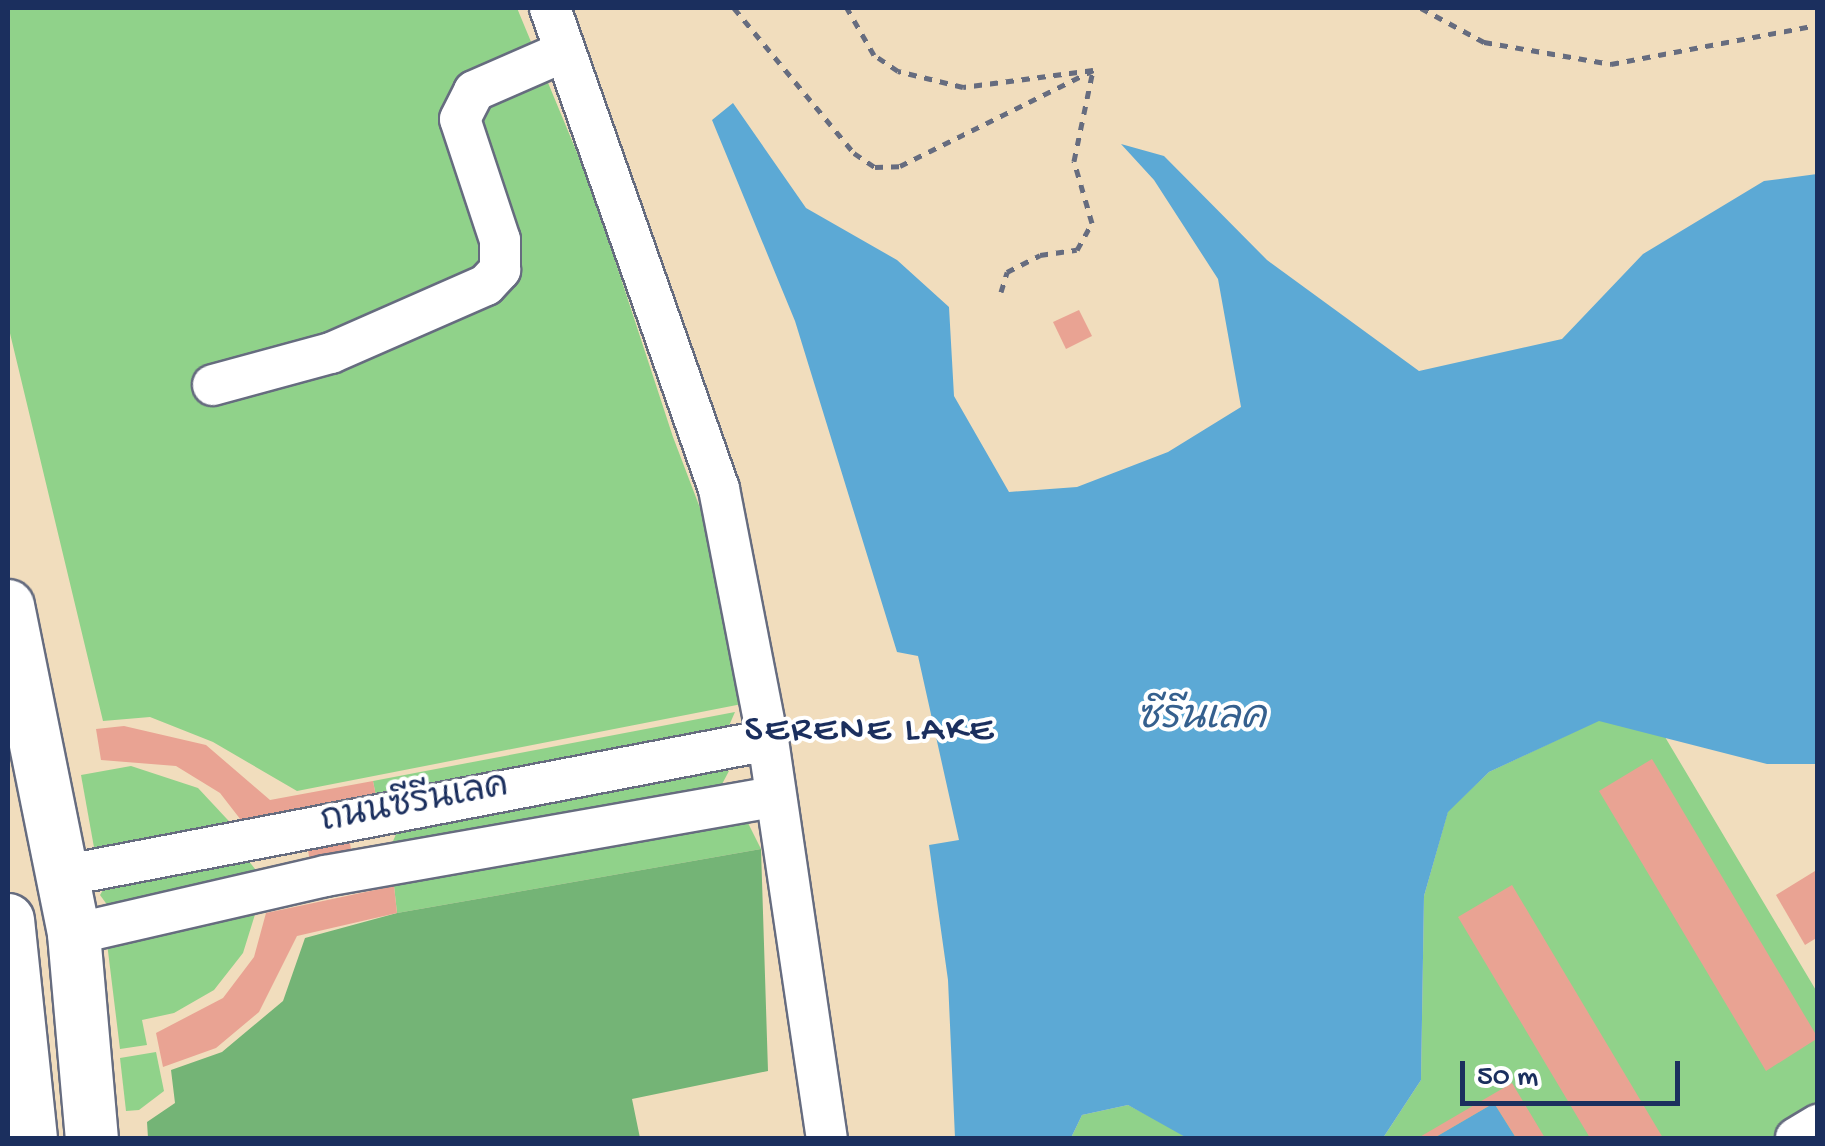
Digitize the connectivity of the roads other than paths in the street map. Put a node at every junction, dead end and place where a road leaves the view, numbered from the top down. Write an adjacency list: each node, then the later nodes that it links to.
1 (550, 8): 2 (street)
2 (561, 52): 3 (street); 5 (street)
3 (214, 385)
4 (8, 606): 7 (main road)
5 (768, 740): 6 (street); 7 (street, ถนนซีรีนเลค)
6 (775, 797): 9 (street, ถนนซีรีนเลค); 13 (street)
7 (62, 876): 9 (main road)
8 (8, 920): 11 (main road)
9 (74, 934): 12 (main road)
10 (1818, 1125): 14 (street)
11 (32, 1138)
12 (92, 1138)
13 (827, 1138)
14 (1796, 1138)

